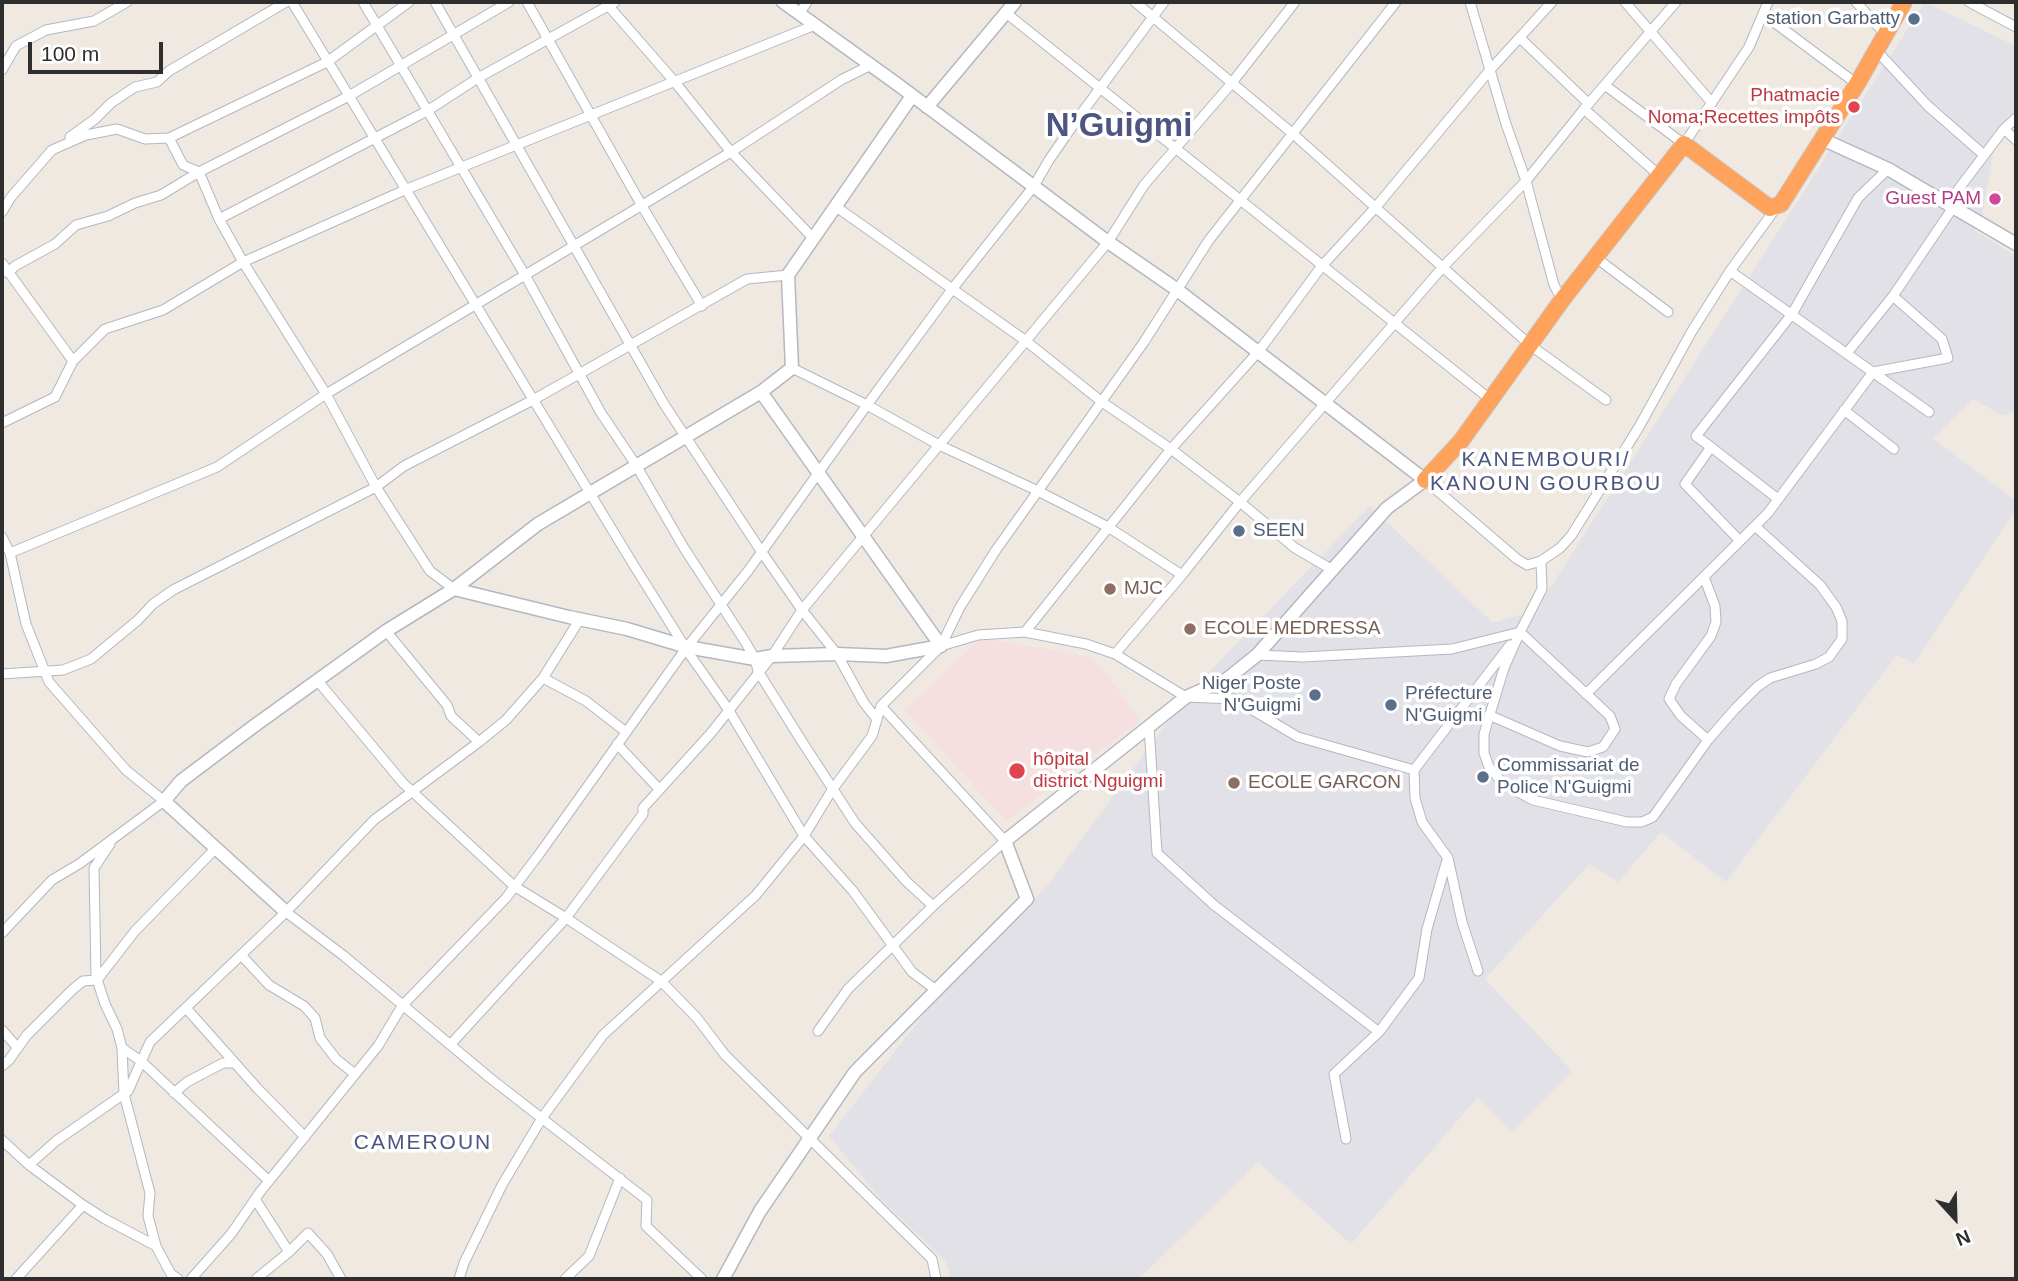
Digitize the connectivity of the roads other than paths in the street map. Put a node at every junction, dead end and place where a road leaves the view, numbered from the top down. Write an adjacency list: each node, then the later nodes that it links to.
1 (127, 2): 41 (street)
2 (286, 2): 66 (street)
3 (292, 2): 38 (street)
4 (363, 2): 29 (street)
5 (409, 2): 29 (street)
6 (435, 2): 34 (street)
7 (509, 2): 34 (street)
8 (527, 2): 35 (street)
9 (783, 2): 26 (street)
10 (807, 2): 26 (street)
11 (1015, 2): 25 (street)
12 (1135, 2): 28 (street)
13 (1164, 2): 28 (street)
14 (1295, 2): 45 (street)
15 (1396, 2): 58 (street)
16 (1470, 2): 42 (street)
17 (1552, 2): 36 (street)
18 (1625, 2): 32 (street)
19 (1676, 2): 32 (street)
20 (1768, 2): 27 (street)
21 (1856, 2): 33 (street)
22 (1904, 2): 33 (highway)
23 (1969, 2): 31 (street)
24 (610, 3): 35 (street); 44 (street)
25 (1006, 13): 48 (street); 53 (street)
26 (799, 14): 30 (street)
27 (1763, 14): 46 (street); 51 (street)
28 (1152, 17): 45 (street); 48 (street)
29 (377, 25): 38 (street); 39 (street)
30 (815, 25): 40 (street); 44 (street)
31 (2016, 27)
32 (1651, 30): 47 (street); 51 (street)
33 (1884, 33): 37 (highway)
34 (454, 35): 39 (street); 43 (street)
35 (548, 38): 43 (street); 55 (street)
36 (1520, 38): 42 (street); 52 (street)
37 (1876, 50): 46 (highway); 68 (street)
38 (327, 62): 49 (street); 59 (street)
39 (401, 65): 49 (street); 54 (street)
40 (871, 65): 50 (street); 67 (street)
41 (2, 70)
42 (1490, 70): 73 (street); 80 (street)
43 (478, 78): 54 (street); 64 (street)
44 (674, 81): 55 (street); 67 (street)
45 (1230, 84): 58 (street); 65 (street)
46 (1857, 84): 61 (highway)
47 (1606, 86): 52 (street); 63 (street)
48 (1100, 88): 65 (street); 74 (street)
49 (349, 96): 60 (street); 71 (street)
50 (912, 96): 53 (street); 78 (street)
51 (1713, 103): 63 (street)
52 (1587, 106): 72 (street); 73 (street)
53 (927, 107): 74 (street)
54 (427, 111): 60 (street); 69 (street)
55 (591, 117): 64 (street); 79 (street)
56 (2016, 118): 57 (street)
57 (2004, 129): 62 (street); 68 (street)
58 (1292, 133): 76 (street); 80 (street)
59 (169, 138): 66 (street); 71 (street)
60 (376, 138): 75 (street); 83 (street)
61 (1822, 139): 70 (street); 81 (highway)
62 (2016, 140)
63 (1684, 144): 72 (highway); 81 (highway)
64 (515, 145): 69 (street); 87 (street)
65 (1176, 149): 76 (street); 85 (street)
66 (52, 150): 82 (street)
67 (731, 152): 79 (street); 84 (street)
68 (1984, 155): 77 (street)
69 (460, 167): 75 (street); 95 (street)
70 (1888, 169): 77 (street); 104 (street)
71 (199, 172): 83 (street); 94 (street)
72 (1660, 176): 88 (highway)
73 (1526, 181): 92 (street); 100 (street)
74 (1034, 186): 85 (street); 97 (street)
75 (407, 189): 89 (street); 101 (street)
76 (1240, 201): 91 (street); 98 (street)
77 (1951, 204): 86 (street); 99 (street)
78 (835, 205): 84 (street); 97 (street)
79 (642, 206): 87 (street); 102 (street)
80 (1375, 208): 91 (street); 92 (street)
81 (1776, 208): 93 (street)
82 (2, 212)
83 (219, 219): 89 (street)
84 (813, 238): 96 (street)
85 (1108, 242): 98 (street); 106 (street)
86 (2016, 244)
87 (574, 248): 95 (street); 108 (street)
88 (1595, 257): 100 (highway); 103 (street)
89 (243, 262): 111 (street); 116 (street)
90 (2, 263): 94 (street)
91 (1321, 267): 105 (street); 109 (street)
92 (1442, 268): 105 (street); 107 (street)
93 (1730, 271): 104 (street); 146 (street)
94 (8, 273): 111 (street)
95 (525, 275): 101 (street); 114 (street)
96 (788, 275): 102 (street); 112 (street)
97 (953, 288): 106 (street); 122 (street)
98 (1176, 289): 109 (street); 120 (street)
99 (1893, 296): 110 (street); 113 (street)
100 (1562, 300): 107 (highway)
101 (475, 303): 116 (street); 117 (street)
102 (702, 306): 108 (street)
103 (1668, 312)
104 (1792, 314): 110 (street); 128 (street)
105 (1394, 324): 119 (street); 121 (street)
106 (1026, 341): 120 (street); 127 (street)
107 (1530, 345): 118 (street); 119 (highway)
108 (631, 346): 114 (street); 126 (street)
109 (1259, 351): 121 (street); 129 (street)
110 (1847, 353): 113 (street)
111 (73, 361): 125 (street)
112 (792, 368): 115 (street); 122 (street)
113 (1872, 372): 123 (street); 124 (street)
114 (579, 374): 117 (street); 131 (street)
115 (761, 392): 126 (street); 132 (street)
116 (326, 394): 134 (street); 145 (street)
117 (533, 400): 134 (street); 136 (street)
118 (1606, 400)
119 (1492, 401): 133 (highway)
120 (1102, 402): 129 (street); 135 (street)
121 (1328, 403): 133 (street); 138 (street)
122 (867, 405): 127 (street); 132 (street)
123 (1844, 410): 130 (street); 137 (street)
124 (1929, 412)
125 (2, 423)
126 (685, 436): 131 (street); 144 (street)
127 (939, 445): 135 (street); 141 (street)
128 (1711, 447): 137 (street); 143 (street)
129 (1171, 449): 138 (street); 140 (street)
130 (1894, 449)
131 (636, 465): 136 (street); 151 (street)
132 (817, 473): 141 (street); 144 (street)
133 (1425, 480): 146 (street); 147 (street)
134 (376, 488): 150 (street); 164 (street)
135 (1038, 491): 140 (street); 157 (street)
136 (590, 492): 150 (street); 158 (street)
137 (1778, 499): 139 (street)
138 (1240, 502): 147 (street); 148 (street)
139 (1755, 526): 143 (street); 176 (street)
140 (1108, 527): 148 (street); 155 (street)
141 (864, 536): 152 (street); 157 (street)
142 (2, 537): 145 (street)
143 (1740, 541): 149 (street)
144 (761, 551): 151 (street); 152 (street)
145 (10, 553): 164 (street)
146 (1541, 561): 156 (street)
147 (1331, 569): 161 (street)
148 (1182, 575): 160 (street)
149 (1704, 577): 168 (street); 176 (street)
150 (454, 589): 153 (street); 154 (street)
151 (722, 605): 158 (street); 163 (street)
152 (802, 610): 159 (street); 162 (street)
153 (580, 619): 158 (street); 166 (street)
154 (386, 631): 167 (street); 177 (street)
155 (1025, 632): 157 (street); 160 (street)
156 (1520, 632): 161 (street); 168 (street); 172 (street); 179 (street)
157 (941, 646): 159 (street); 170 (street)
158 (687, 647): 163 (street); 171 (street); 175 (street)
159 (837, 654): 162 (street); 173 (street)
160 (1115, 654): 169 (street)
161 (1257, 655): 169 (street)
162 (772, 656): 163 (street)
163 (756, 665): 171 (street); 181 (street)
164 (45, 672): 165 (street); 183 (street)
165 (2, 674)
166 (543, 678): 175 (street); 177 (street)
167 (317, 680): 182 (street); 183 (street)
168 (1586, 694): 172 (street)
169 (1186, 697): 174 (street); 179 (street)
170 (881, 706): 173 (street); 186 (street)
171 (728, 709): 180 (street); 184 (street)
172 (1489, 715): 176 (street)
173 (876, 718): 181 (street)
174 (1149, 726): 186 (street); 204 (street)
175 (626, 732): 178 (street)
176 (1708, 740)
177 (479, 742): 182 (street)
178 (617, 744): 180 (street); 189 (street)
179 (1414, 770): 188 (street)
180 (659, 789): 192 (street)
181 (832, 790): 184 (street); 190 (street)
182 (412, 791): 189 (street); 191 (street)
183 (164, 801): 185 (street); 187 (street)
184 (804, 836): 194 (street); 198 (street)
185 (115, 837): 193 (street); 197 (street)
186 (1005, 841): 190 (street); 199 (street)
187 (216, 848): 191 (street); 197 (street)
188 (1448, 859): 196 (street); 204 (street)
189 (514, 886): 192 (street); 200 (street)
190 (933, 906): 194 (street)
191 (286, 912): 195 (street); 200 (street)
192 (566, 918): 198 (street); 205 (street)
193 (2, 933)
194 (893, 946): 199 (street); 203 (street)
195 (240, 955): 201 (street); 211 (street)
196 (1478, 971)
197 (97, 980): 206 (street); 207 (street)
198 (662, 981): 214 (street); 216 (street)
199 (936, 990): 216 (street)
200 (402, 1006): 205 (street); 211 (street)
201 (186, 1008): 208 (street); 209 (street)
202 (2, 1030): 206 (street)
203 (818, 1031)
204 (1379, 1032): 217 (street)
205 (450, 1045): 214 (street)
206 (18, 1048): 210 (street)
207 (122, 1048): 208 (street); 213 (street)
208 (141, 1061): 212 (street); 213 (street)
209 (234, 1063): 212 (street); 215 (street)
210 (2, 1066)
211 (355, 1074): 215 (street)
212 (174, 1093): 221 (street)
213 (124, 1094): 219 (street); 224 (street)
214 (542, 1118): 220 (street); 231 (street)
215 (305, 1136): 221 (street)
216 (811, 1139): 234 (street); 235 (street)
217 (1346, 1139)
218 (4, 1146): 219 (street)
219 (29, 1165): 223 (street)
220 (620, 1178): 232 (street); 233 (street)
221 (269, 1181): 222 (street)
222 (255, 1199): 225 (street); 228 (street)
223 (83, 1205): 224 (street); 226 (street)
224 (156, 1246): 227 (street)
225 (289, 1252): 229 (street); 230 (street)
226 (16, 1279)
227 (178, 1279)
228 (191, 1279)
229 (256, 1279)
230 (341, 1279)
231 (460, 1279)
232 (565, 1279)
233 (702, 1279)
234 (723, 1279)
235 (936, 1279)

